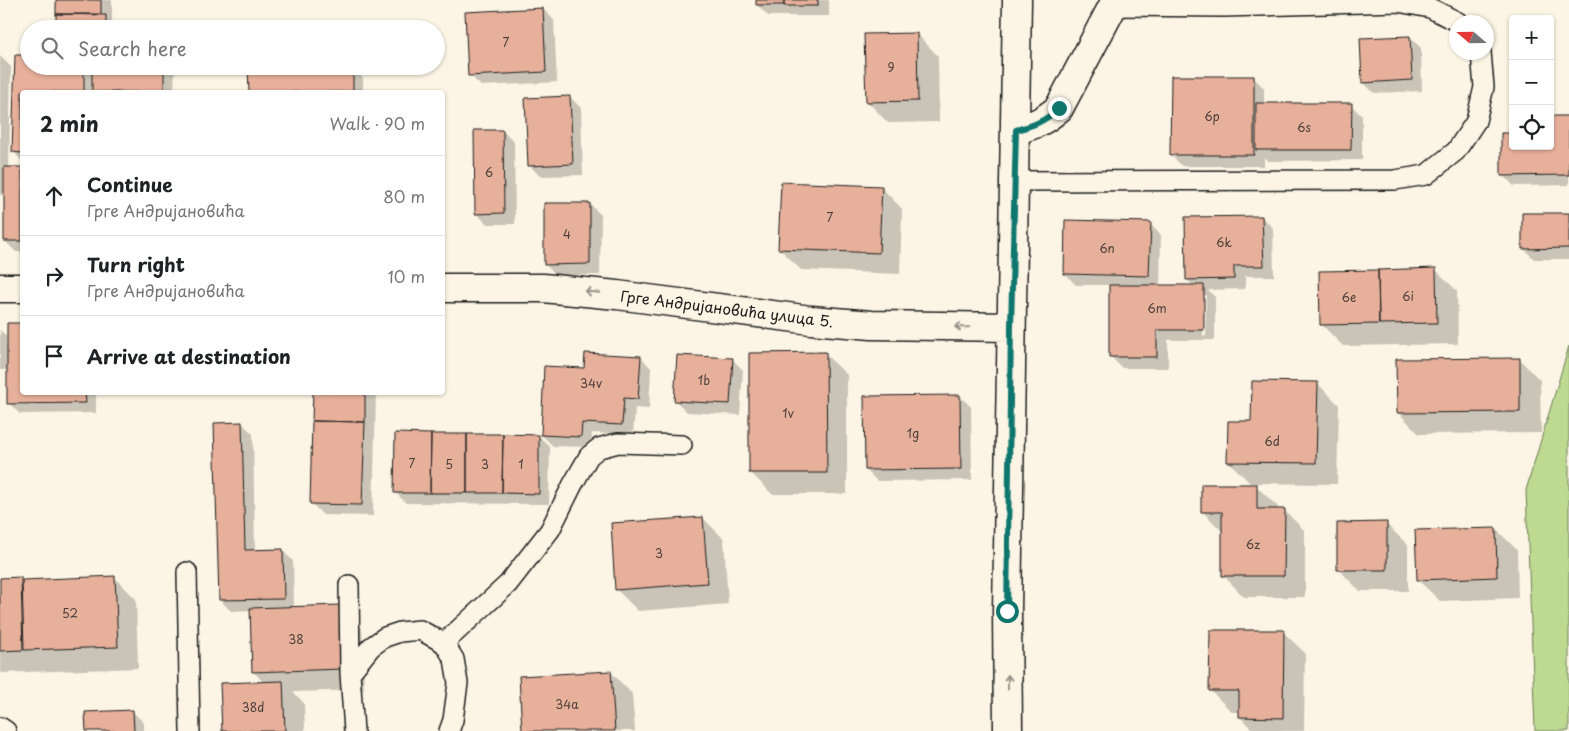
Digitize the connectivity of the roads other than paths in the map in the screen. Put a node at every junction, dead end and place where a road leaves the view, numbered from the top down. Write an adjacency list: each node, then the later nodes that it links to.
1 (1017, 0): 5 (street)
2 (1114, 3): 3 (lane); 5 (street)
3 (1449, 18)
4 (1482, 60): 6 (lane)
5 (1016, 130): 6 (street)
6 (1015, 181): 10 (street)
7 (0, 288): 8 (street)
8 (20, 288)
9 (445, 288): 10 (street, Грге Андријановића улица 5., one-way to 9)
10 (1011, 327): 21 (street, one-way to 10)
11 (682, 444): 14 (lane)
12 (187, 572): 18 (lane)
13 (349, 585): 15 (lane)
14 (444, 643): 15 (lane); 20 (lane)
15 (350, 673): 19 (lane)
16 (0, 727): 17 (lane)
17 (6, 731)
18 (190, 731)
19 (354, 731)
20 (449, 731)
21 (1008, 731)

